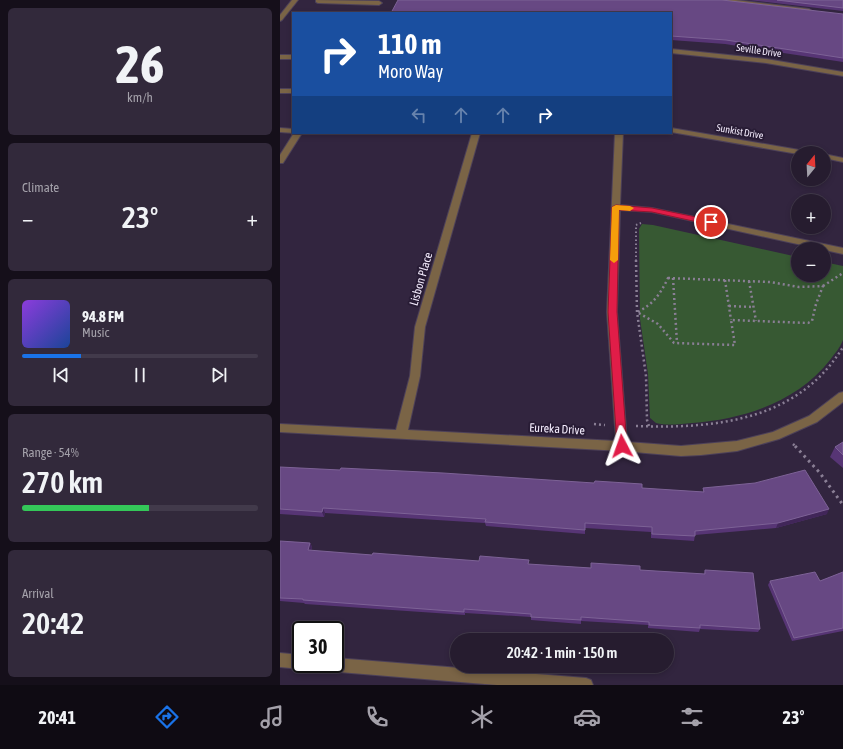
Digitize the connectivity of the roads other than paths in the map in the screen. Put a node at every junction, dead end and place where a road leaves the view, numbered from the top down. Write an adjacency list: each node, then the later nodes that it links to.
1 (296, 0): 6 (street)
2 (722, 0): 5 (street)
3 (318, 1): 4 (street)
4 (379, 4)
5 (818, 12)
6 (280, 19)
7 (672, 50): 10 (street, Seville Drive)
8 (280, 57): 9 (street)
9 (292, 57)
10 (843, 74)
11 (280, 91): 12 (street)
12 (292, 91)
13 (280, 130): 15 (street)
14 (672, 130): 19 (street, Sunkist Drive)
15 (292, 131)
16 (297, 134): 22 (street)
17 (476, 134): 27 (street, Lisbon Place)
18 (619, 134): 23 (street)
19 (791, 151)
20 (831, 157): 21 (street)
21 (843, 160)
22 (280, 161)
23 (616, 207): 24 (street); 28 (street)
24 (843, 251)
25 (843, 396): 28 (street, Eureka Drive)
26 (280, 428): 27 (street, Eureka Drive)
27 (401, 434): 28 (street, Eureka Drive)
28 (622, 446)
29 (280, 660): 30 (street)
30 (292, 661)
31 (344, 665): 32 (street)
32 (586, 685)

